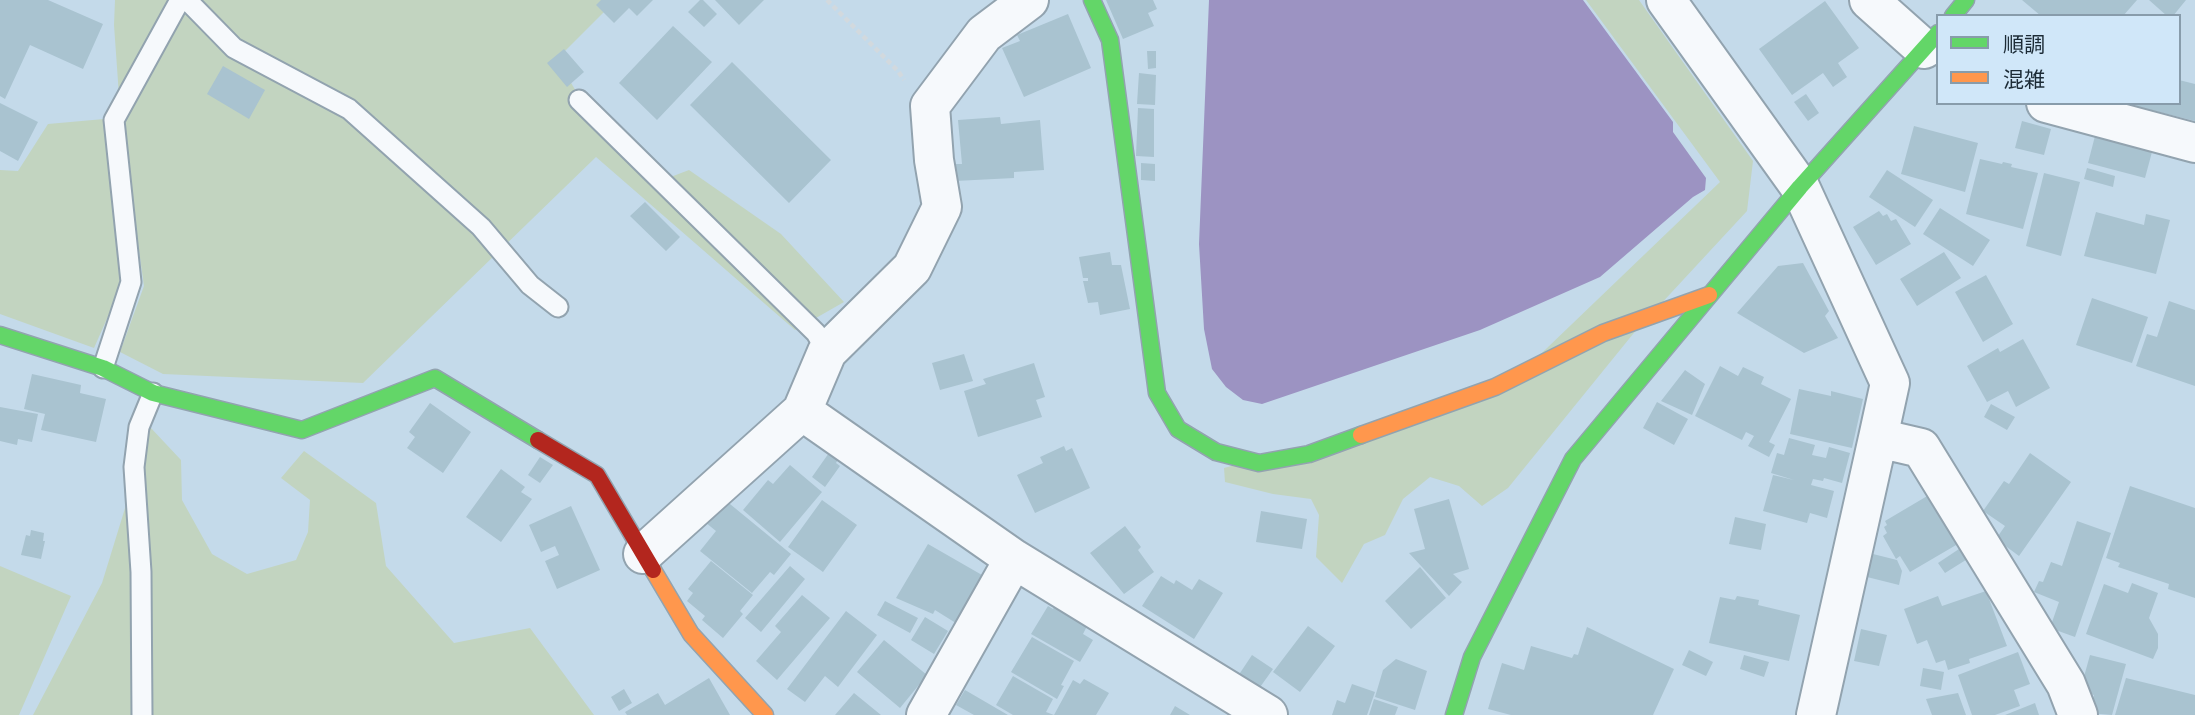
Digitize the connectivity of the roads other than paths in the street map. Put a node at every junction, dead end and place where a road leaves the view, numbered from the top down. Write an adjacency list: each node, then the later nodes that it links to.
1 (180, 0): 18 (lane)
2 (187, 0): 15 (lane)
3 (1029, 0): 17 (street)
4 (1092, 0): 14 (street)
5 (1666, 0): 13 (street)
6 (1869, 0): 9 (street)
7 (1966, 0): 8 (street)
8 (1955, 14)
9 (1927, 56): 13 (street)
10 (579, 100): 17 (lane)
11 (2053, 105): 12 (street)
12 (2195, 143)
13 (1800, 187): 14 (street); 21 (street)
14 (1709, 295): 28 (street)
15 (558, 307)
16 (0, 335): 18 (street)
17 (827, 352): 20 (street)
18 (103, 368): 19 (street)
19 (153, 393): 22 (street); 24 (lane)
20 (802, 411): 22 (street); 23 (street)
21 (1878, 438): 29 (street); 30 (street)
22 (643, 554): 25 (street)
23 (1014, 559): 26 (street); 27 (street)
24 (142, 715)
25 (765, 715)
26 (926, 715)
27 (1268, 715)
28 (1454, 715)
29 (1816, 715)
30 (2078, 715)

